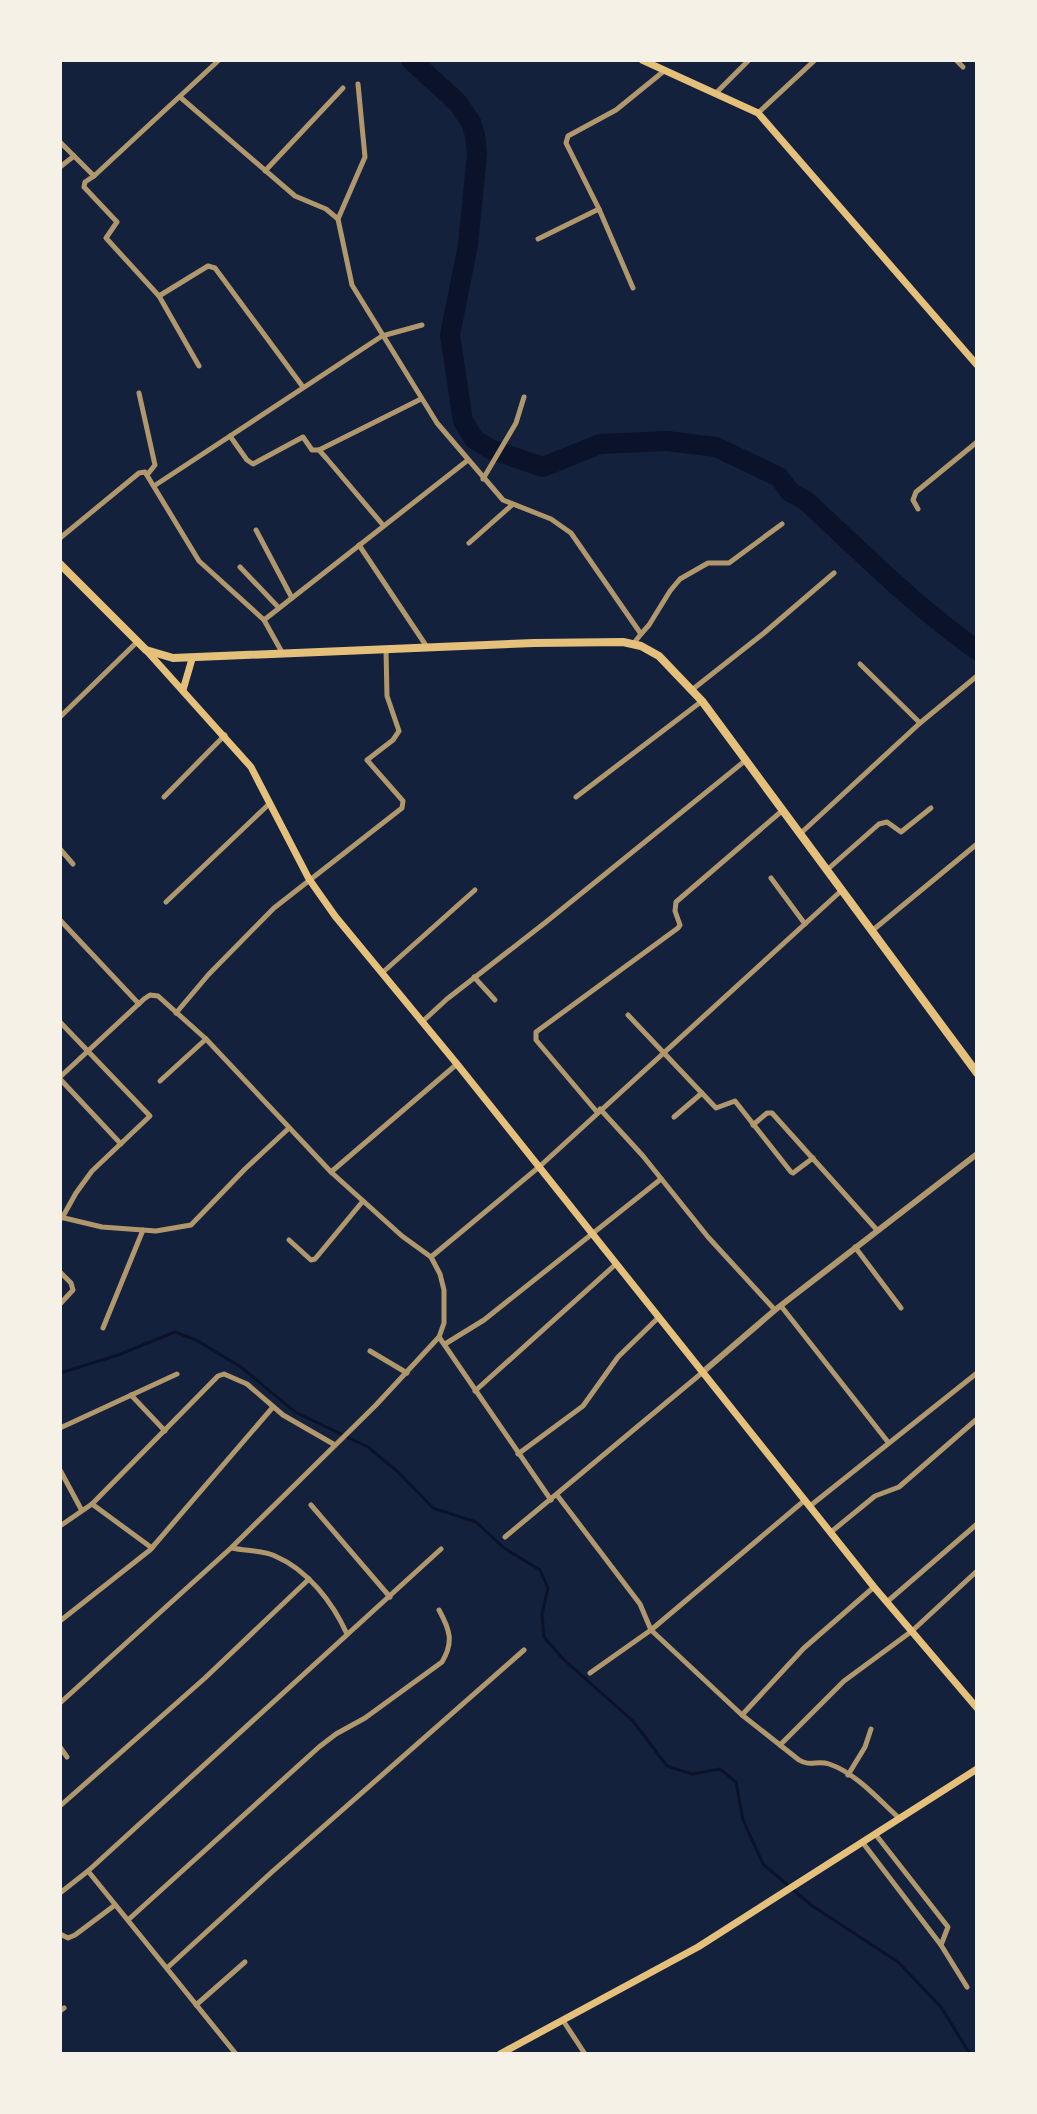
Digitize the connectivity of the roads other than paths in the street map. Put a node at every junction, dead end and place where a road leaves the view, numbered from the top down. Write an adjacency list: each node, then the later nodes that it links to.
1 (219, 60): 11 (street)
2 (642, 60): 7 (main road)
3 (749, 60): 10 (street)
4 (815, 60): 12 (street)
5 (956, 60): 6 (street)
6 (963, 67)
7 (664, 71): 10 (main road); 18 (street)
8 (358, 84): 19 (street)
9 (343, 88): 16 (street)
10 (716, 93): 12 (main road)
11 (180, 97): 16 (street); 17 (street)
12 (758, 113): 25 (main road)
13 (60, 142): 14 (street)
14 (74, 156): 15 (street); 17 (street)
15 (60, 167)
16 (265, 171): 19 (street)
17 (94, 176): 22 (street)
18 (599, 209): 20 (street); 21 (street)
19 (338, 219): 24 (street)
20 (538, 239)
21 (633, 288)
22 (159, 296): 26 (street); 27 (street)
23 (422, 325): 24 (street)
24 (382, 336): 27 (street); 30 (street)
25 (977, 365)
26 (199, 366)
27 (303, 387): 31 (street)
28 (139, 393): 35 (street)
29 (524, 397): 36 (street)
30 (421, 399): 33 (street); 34 (street)
31 (230, 436): 33 (street); 37 (street)
32 (977, 442): 39 (street)
33 (319, 450): 41 (street)
34 (468, 460): 36 (street); 41 (street)
35 (147, 475): 37 (street); 43 (street)
36 (483, 479): 38 (street)
37 (154, 486): 51 (street)
38 (512, 505): 44 (street); 52 (street)
39 (918, 509)
40 (782, 524): 52 (street)
41 (383, 525): 45 (street)
42 (256, 530): 49 (street)
43 (60, 538)
44 (469, 543)
45 (359, 545): 49 (street); 55 (street)
46 (60, 564): 53 (highway)
47 (240, 567): 50 (street)
48 (834, 573): 62 (street)
49 (292, 598): 50 (street)
50 (279, 608): 51 (street)
51 (264, 620): 58 (street)
52 (641, 634): 54 (street)
53 (137, 642): 57 (highway); 65 (street)
54 (634, 644): 55 (highway); 62 (highway)
55 (428, 648): 56 (highway)
56 (386, 649): 58 (highway); 80 (street)
57 (146, 650): 59 (highway); 63 (main road)
58 (283, 655): 59 (highway)
59 (192, 659): 63 (main road)
60 (860, 664): 66 (street)
61 (977, 676): 66 (street)
62 (693, 689): 64 (highway)
63 (183, 690): 67 (main road)
64 (702, 701): 68 (highway); 70 (street)
65 (60, 717)
66 (920, 723): 74 (street)
67 (225, 735): 69 (street); 71 (main road)
68 (746, 760): 73 (highway); 88 (street)
69 (164, 797)
70 (576, 797)
71 (269, 804): 80 (main road); 83 (street)
72 (931, 808): 78 (street)
73 (783, 810): 74 (highway); 103 (street)
74 (801, 833): 78 (highway)
75 (977, 844): 86 (street)
76 (60, 849): 77 (street)
77 (73, 864)
78 (828, 869): 81 (highway)
79 (771, 878): 85 (street)
80 (309, 879): 87 (main road); 91 (street)
81 (843, 889): 85 (street); 86 (highway)
82 (475, 890): 87 (street)
83 (166, 902)
84 (60, 920): 90 (street)
85 (805, 924): 97 (street)
86 (873, 930): 99 (highway)
87 (382, 973): 94 (main road)
88 (474, 977): 89 (street); 94 (street)
89 (495, 1000)
90 (139, 1004): 91 (street); 96 (street)
91 (176, 1013): 95 (street)
92 (628, 1015): 97 (street)
93 (60, 1022): 96 (street)
94 (422, 1022): 98 (main road)
95 (206, 1039): 101 (street); 106 (street)
96 (88, 1052): 100 (street); 107 (street)
97 (664, 1053): 102 (street); 103 (street)
98 (457, 1064): 110 (main road); 111 (street)
99 (977, 1073)
100 (60, 1078): 107 (street)
101 (160, 1081)
102 (702, 1093): 104 (street); 105 (street)
103 (598, 1111): 110 (street); 112 (street)
104 (674, 1117)
105 (753, 1125): 109 (street); 109 (street)
106 (289, 1128): 111 (street); 115 (street)
107 (121, 1144): 114 (street)
108 (977, 1154): 116 (street)
109 (813, 1158): 116 (street)
110 (539, 1167): 117 (main road); 120 (street)
111 (331, 1172): 113 (street)
112 (661, 1179): 117 (street); 124 (street)
113 (363, 1201): 118 (street); 120 (street)
114 (61, 1217): 115 (street)
115 (143, 1230): 127 (street)
116 (877, 1230): 119 (street)
117 (591, 1235): 121 (main road); 129 (street)
118 (289, 1240)
119 (855, 1247): 124 (street); 125 (street)
120 (431, 1257): 128 (street)
121 (616, 1264): 126 (main road); 135 (street)
122 (60, 1272): 123 (street)
123 (60, 1304)
124 (778, 1308): 131 (street); 141 (street)
125 (901, 1308)
126 (659, 1317): 131 (main road); 143 (street)
127 (103, 1328)
128 (439, 1337): 129 (street); 132 (street)
129 (445, 1344): 135 (street)
130 (370, 1351): 132 (street)
131 (704, 1371): 145 (street); 147 (main road)
132 (407, 1373): 142 (street)
133 (977, 1373): 141 (street)
134 (177, 1374): 136 (street)
135 (475, 1391): 143 (street)
136 (131, 1395): 139 (street); 140 (street)
137 (273, 1407): 140 (street); 142 (street); 155 (street)
138 (977, 1419): 153 (street)
139 (60, 1428)
140 (165, 1431): 148 (street)
141 (888, 1442): 147 (street)
142 (337, 1443): 156 (street)
143 (518, 1454): 146 (street)
144 (60, 1470): 150 (street)
145 (557, 1495): 146 (street); 165 (street)
146 (551, 1500): 154 (street)
147 (807, 1503): 153 (main road); 165 (street)
148 (92, 1504): 150 (street); 155 (street)
149 (311, 1505): 161 (street)
150 (81, 1509): 152 (street)
151 (977, 1524): 162 (street)
152 (60, 1526)
153 (831, 1532): 160 (main road)
154 (505, 1537)
155 (152, 1548): 164 (street)
156 (231, 1548): 159 (street); 170 (street)
157 (441, 1549): 161 (street)
158 (977, 1571): 166 (street)
159 (309, 1579): 167 (street); 179 (street)
160 (874, 1587): 162 (main road); 172 (street)
161 (390, 1597): 167 (street)
162 (888, 1601): 166 (main road)
163 (439, 1610): 186 (street)
164 (60, 1621)
165 (651, 1630): 169 (street); 172 (street)
166 (912, 1631): 171 (main road); 174 (street)
167 (347, 1634): 183 (street)
168 (524, 1650): 190 (street)
169 (590, 1673)
170 (60, 1703)
171 (977, 1708)
172 (742, 1715): 174 (street)
173 (871, 1729): 178 (street)
174 (780, 1745): 178 (street)
175 (60, 1747): 176 (street)
176 (67, 1757)
177 (977, 1769): 180 (main road)
178 (848, 1775): 180 (street)
179 (60, 1806)
180 (900, 1819): 181 (main road)
181 (876, 1835): 182 (main road); 188 (street)
182 (863, 1843): 188 (street); 193 (main road)
183 (88, 1871): 184 (street); 185 (street)
184 (60, 1893)
185 (115, 1905): 186 (street); 187 (street)
186 (128, 1920): 190 (street)
187 (60, 1934)
188 (941, 1945): 191 (street)
189 (245, 1962): 192 (street)
190 (167, 1968): 192 (street)
191 (967, 1987)
192 (196, 2005): 195 (street)
193 (564, 2022): 194 (main road); 197 (street)
194 (513, 2051): 196 (main road)
195 (236, 2054)
196 (500, 2054)
197 (585, 2054)

